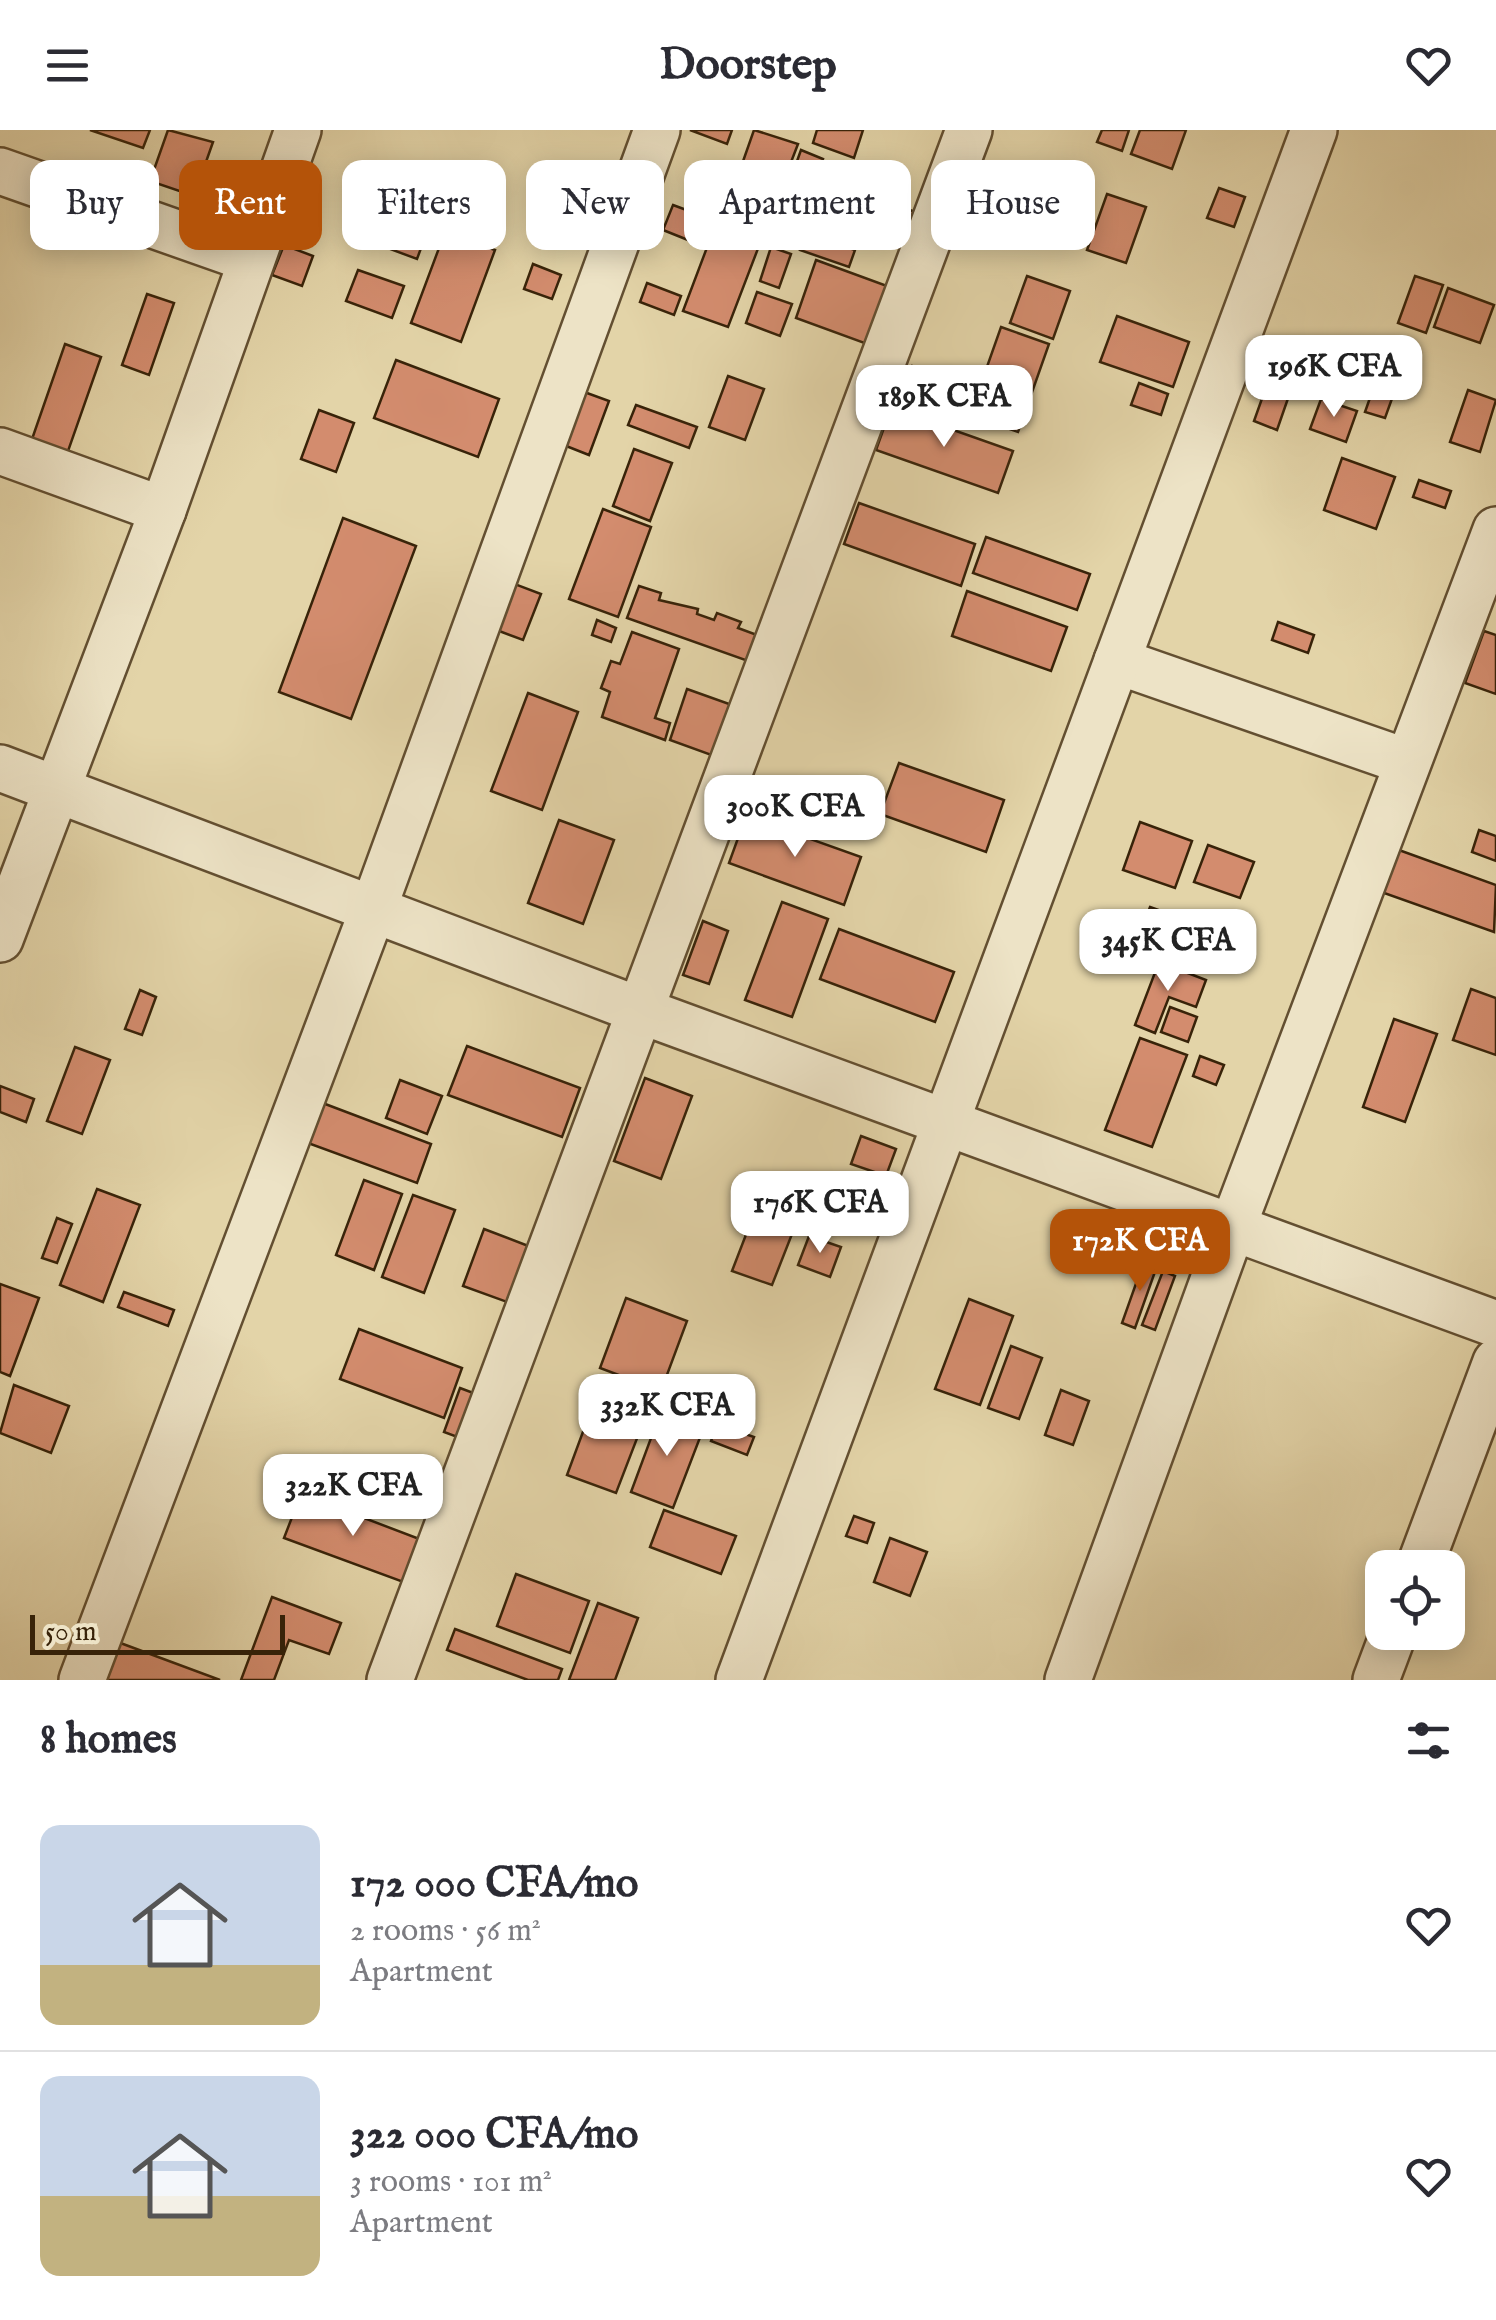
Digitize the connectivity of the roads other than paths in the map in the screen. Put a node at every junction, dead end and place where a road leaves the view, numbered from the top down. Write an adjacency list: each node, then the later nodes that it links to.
1 (298, 130): 6 (street)
2 (658, 130): 14 (street)
3 (970, 130): 16 (street)
4 (1314, 130): 10 (street)
5 (0, 172): 6 (street)
6 (250, 259): 8 (street)
7 (0, 451): 8 (street)
8 (163, 510): 13 (street)
9 (1496, 530): 11 (street)
10 (1117, 661): 11 (street); 17 (street)
11 (1407, 762): 18 (street)
12 (0, 768): 13 (street)
13 (58, 790): 14 (street); 15 (street)
14 (374, 907): 16 (street); 23 (street)
15 (0, 939)
16 (639, 1010): 17 (street); 24 (street)
17 (945, 1119): 18 (street); 25 (street)
18 (1232, 1226): 19 (street); 26 (street)
19 (1496, 1324)
20 (1496, 1362): 21 (street)
21 (1425, 1550)
22 (1387, 1650): 27 (street)
23 (82, 1680)
24 (390, 1680)
25 (739, 1680)
26 (1068, 1680)
27 (1376, 1680)

